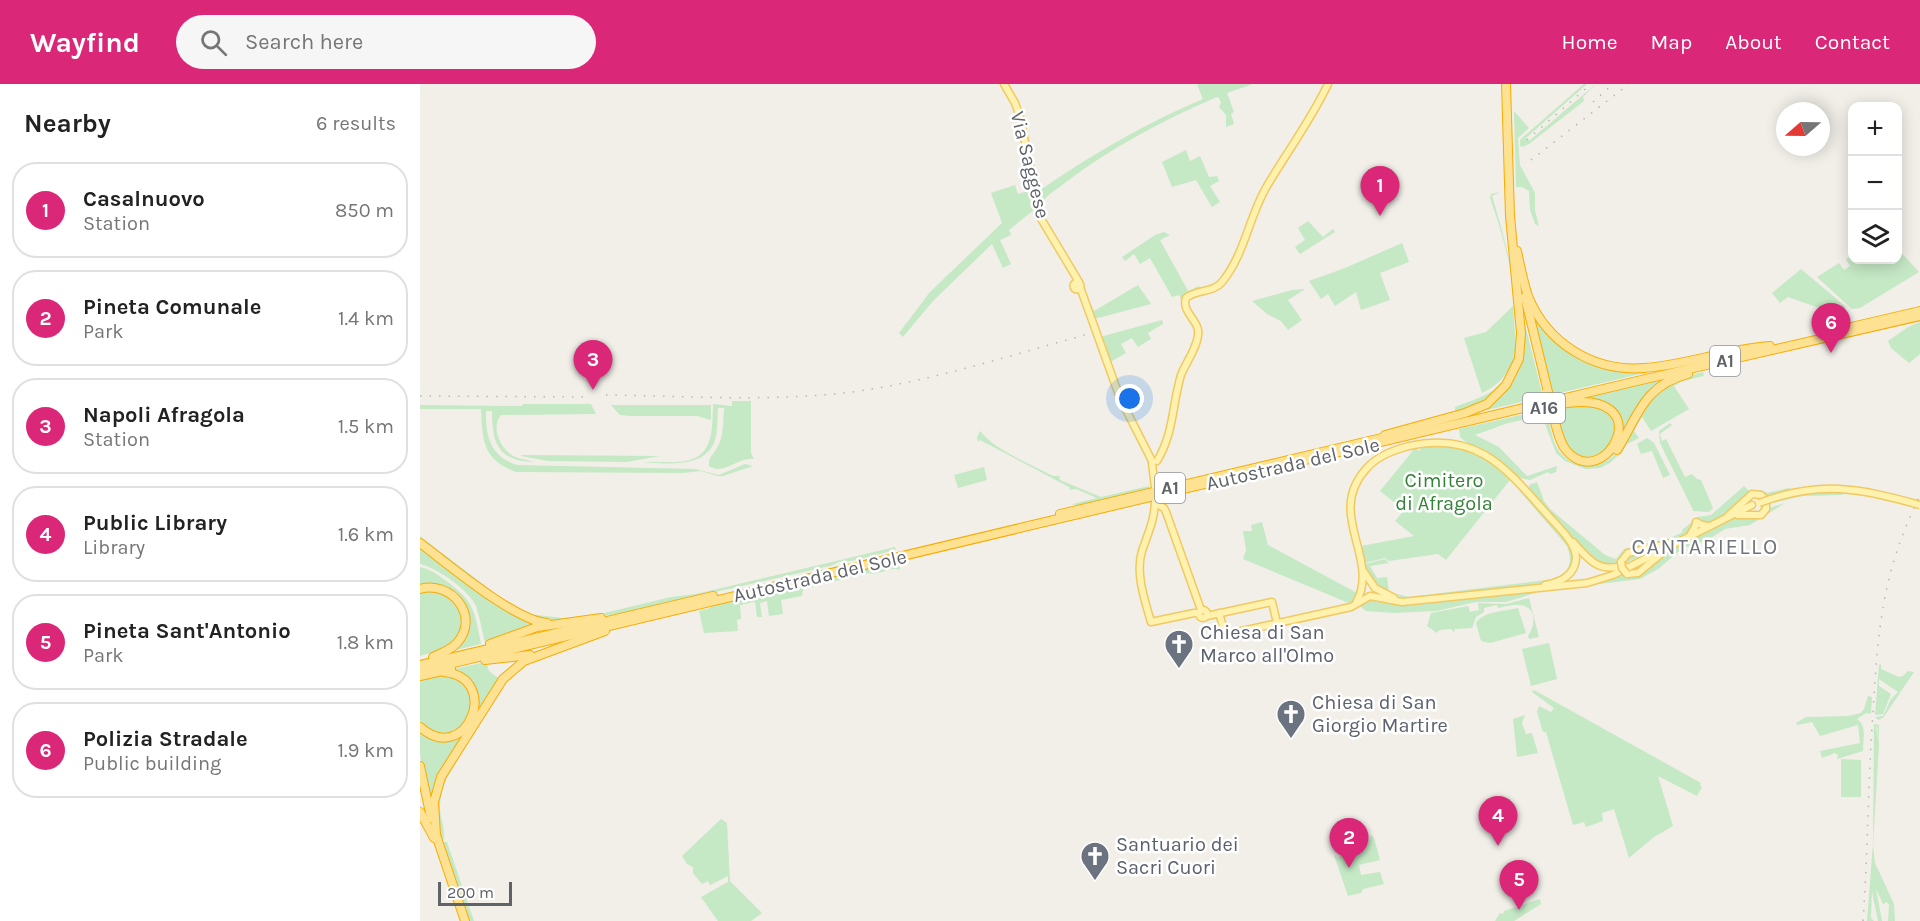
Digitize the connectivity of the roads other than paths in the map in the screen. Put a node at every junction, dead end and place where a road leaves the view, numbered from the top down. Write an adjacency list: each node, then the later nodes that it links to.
1 (1004, 84): 11 (main road, Via Saggese)
2 (1328, 84): 11 (main road)
3 (1507, 84): 4 (highway)
4 (1514, 247): 7 (highway); 8 (highway, bridge); 9 (highway)
5 (1920, 309): 7 (highway, Autostrada del Sole / A1)
6 (1920, 316): 7 (highway, Autostrada del Sole / A1)
7 (1771, 348): 8 (highway, A16); 9 (highway, Autostrada del Sole / A1); 10 (highway, Autostrada del Sole / A1)
8 (1551, 411): 10 (highway, A16)
9 (1364, 442): 21 (highway, Autostrada del Sole / A1)
10 (1342, 453): 24 (highway, Autostrada del Sole / A1)
11 (1153, 461): 12 (main road)
12 (1155, 488)
13 (1920, 505): 14 (main road, bridge)
14 (1729, 516): 14 (main road); 17 (main road); 17 (main road)
15 (1554, 522): 17 (main road); 18 (main road); 20 (main road)
16 (420, 543): 26 (highway)
17 (1671, 545): 17 (main road, bridge); 20 (main road)
18 (1362, 566): 22 (main road); 23 (main road)
19 (420, 589): 29 (highway)
20 (1510, 590): 22 (main road)
21 (691, 601): 26 (highway); 31 (highway, Autostrada del Sole / A1)
22 (1410, 602): 23 (main road)
23 (1352, 607): 27 (main road)
24 (669, 612): 28 (highway); 32 (highway, Autostrada del Sole / A1)
25 (1208, 613): 25 (main road); 27 (main road); 27 (main road)
26 (558, 623): 29 (highway)
27 (1277, 623)
28 (554, 650): 33 (highway); 39 (highway)
29 (433, 657): 30 (highway)
30 (420, 660)
31 (420, 665)
32 (420, 671)
33 (437, 672): 34 (highway); 35 (highway)
34 (420, 676)
35 (420, 727)
36 (420, 766): 39 (highway)
37 (420, 783): 39 (highway)
38 (420, 812): 39 (highway)
39 (435, 836): 40 (highway)
40 (464, 921)

